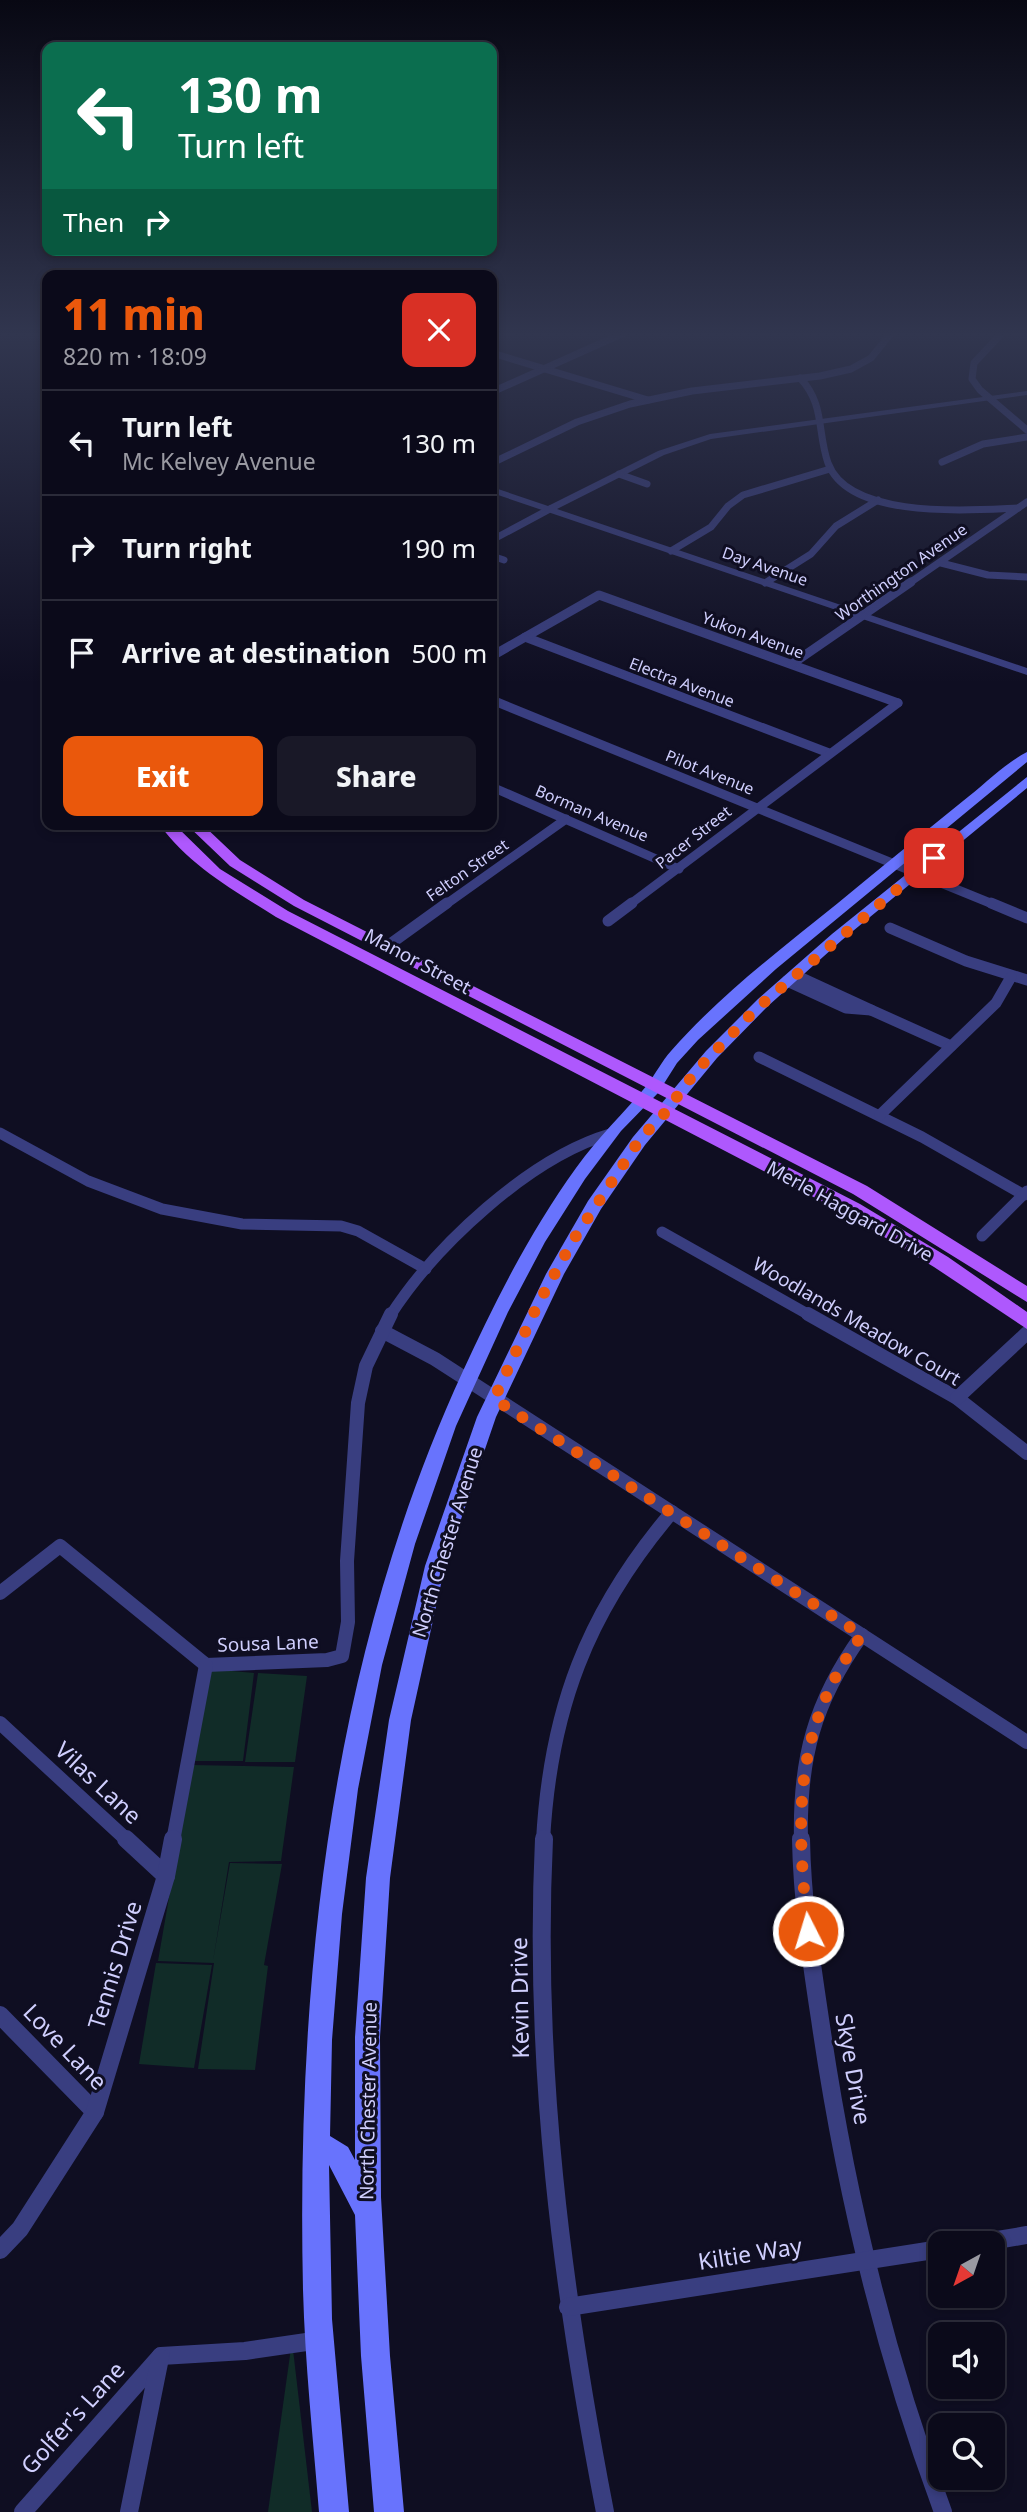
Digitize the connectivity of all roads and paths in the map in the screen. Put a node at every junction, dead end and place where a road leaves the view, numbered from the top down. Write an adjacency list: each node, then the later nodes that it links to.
1 (521, 449): 5 (street)
2 (670, 449): 8 (street)
3 (826, 449): 7 (street)
4 (968, 449): 6 (street)
5 (497, 461)
6 (942, 462)
7 (830, 469): 11 (street); 16 (street)
8 (619, 474): 9 (street); 14 (street)
9 (647, 484)
10 (497, 491): 14 (street, Day Avenue)
11 (878, 500): 13 (street); 21 (street)
12 (1027, 502): 13 (street, Worthington Avenue)
13 (1018, 508): 19 (street, Worthington Avenue)
14 (550, 509): 15 (street); 16 (street, Day Avenue)
15 (497, 537)
16 (671, 551): 21 (street, Day Avenue)
17 (497, 558): 18 (street)
18 (504, 560)
19 (941, 563): 20 (street); 22 (street, Worthington Avenue)
20 (1027, 578)
21 (765, 583): 22 (street, Day Avenue)
22 (864, 616): 25 (street, Worthington Avenue); 26 (street, Day Avenue)
23 (525, 637): 24 (street); 25 (street, Yukon Avenue); 29 (street, Electra Avenue)
24 (497, 653)
25 (792, 664): 28 (street, Yukon Avenue)
26 (1027, 672)
27 (497, 702): 33 (street, Pilot Avenue)
28 (898, 703): 29 (street, Pacer Street)
29 (829, 753): 33 (street, Pacer Street)
30 (1027, 755): 37 (main road, North Chester Avenue)
31 (1027, 781): 39 (main road, North Chester Avenue)
32 (497, 789): 34 (street, Borman Avenue)
33 (755, 808): 37 (street, Pilot Avenue); 38 (street, Pacer Street)
34 (566, 820): 38 (street, Borman Avenue); 43 (street, Felton Street)
35 (171, 830): 51 (main road, Manor Street)
36 (199, 830): 43 (main road, Manor Street)
37 (893, 865): 39 (street, Pilot Avenue); 49 (main road, North Chester Avenue)
38 (679, 869): 41 (street, Pacer Street)
39 (915, 874): 40 (street, Pilot Avenue); 45 (main road, North Chester Avenue)
40 (1027, 918)
41 (608, 922)
42 (890, 928): 44 (street)
43 (386, 947): 49 (main road, Manor Street)
44 (1011, 977): 46 (street); 47 (street)
45 (791, 978): 47 (street); 50 (main road, North Chester Avenue)
46 (1027, 980)
47 (951, 1046): 53 (street)
48 (760, 1057): 53 (street)
49 (657, 1084): 50 (main road, Manor Street); 51 (main road, North Chester Avenue)
50 (678, 1097): 52 (main road, North Chester Avenue); 60 (main road, Merle Haggard Drive)
51 (640, 1102): 52 (main road, Manor Street); 55 (main road, North Chester Avenue)
52 (664, 1114): 61 (main road, Merle Haggard Drive); 66 (main road, North Chester Avenue)
53 (880, 1115): 56 (street)
54 (0, 1133): 59 (street)
55 (610, 1134): 59 (street); 64 (main road, North Chester Avenue)
56 (1025, 1193): 58 (street)
57 (662, 1232): 65 (street, Woodlands Meadow Court)
58 (982, 1236)
59 (426, 1269): 62 (street)
60 (1027, 1295)
61 (1027, 1322)
62 (382, 1331): 64 (street); 71 (street, Sousa Lane)
63 (1027, 1334): 65 (street)
64 (466, 1380): 66 (street); 77 (main road, North Chester Avenue)
65 (957, 1398): 67 (street, Woodlands Meadow Court)
66 (494, 1399): 68 (street); 78 (main road, North Chester Avenue)
67 (1027, 1453)
68 (672, 1512): 70 (street); 84 (street, Kevin Drive)
69 (0, 1593): 71 (street, Sousa Lane)
70 (862, 1635): 73 (street); 83 (street, Skye Drive)
71 (206, 1665): 74 (street, Tennis Drive)
72 (0, 1723): 74 (street, Vilas Lane)
73 (1027, 1742)
74 (166, 1877): 76 (street, Tennis Drive)
75 (0, 2015): 76 (street, Love Lane)
76 (95, 2112): 81 (street, Tennis Drive)
77 (317, 2143): 78 (main road); 85 (main road, North Chester Avenue)
78 (367, 2217): 90 (main road, North Chester Avenue)
79 (1027, 2235): 80 (street)
80 (1005, 2239)
81 (0, 2250)
82 (928, 2251): 83 (street, Kiltie Way)
83 (867, 2260): 84 (street, Kiltie Way); 92 (street, Skye Drive)
84 (568, 2307): 91 (street, Kevin Drive)
85 (321, 2340): 86 (street); 89 (main road, North Chester Avenue)
86 (161, 2357): 87 (street, Golfer's Lane); 88 (street)
87 (23, 2512)
88 (129, 2512)
89 (334, 2512)
90 (389, 2512)
91 (605, 2512)
92 (943, 2512)

